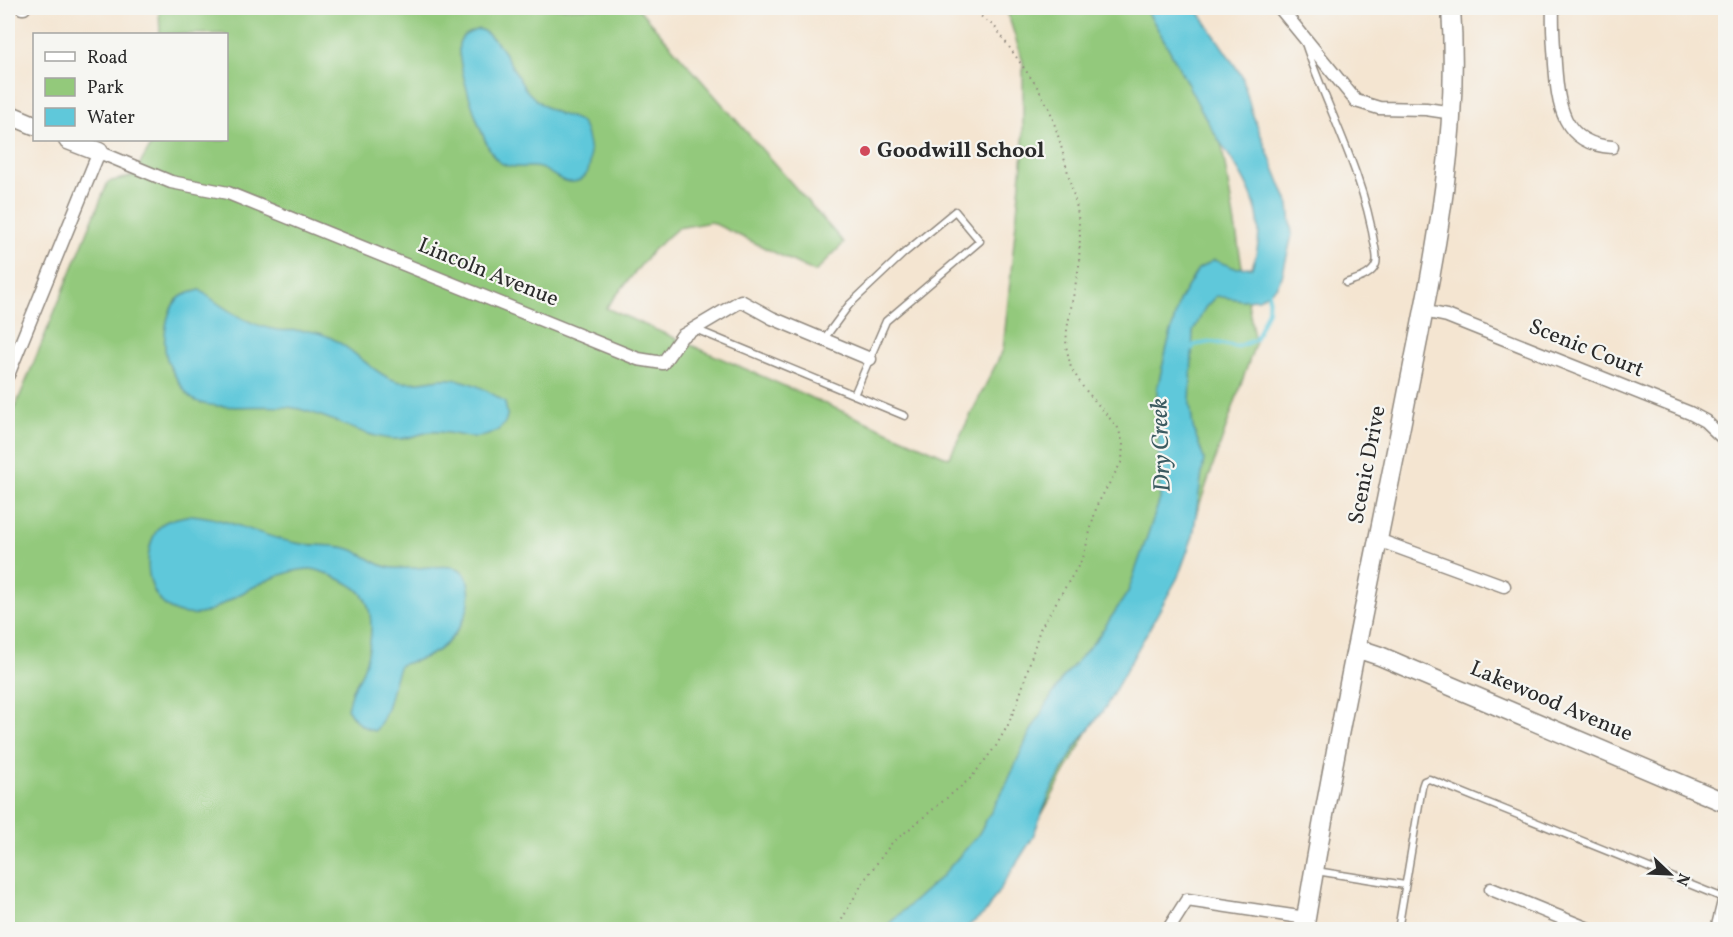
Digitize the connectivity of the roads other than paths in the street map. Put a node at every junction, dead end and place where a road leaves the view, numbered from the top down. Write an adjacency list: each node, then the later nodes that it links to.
1 (1280, 8): 4 (street)
2 (1451, 8): 5 (main road, Scenic Drive)
3 (1553, 8): 9 (street)
4 (1302, 34): 5 (street); 11 (lane)
5 (1453, 112): 12 (main road, Scenic Drive)
6 (8, 114): 7 (main road)
7 (33, 126)
8 (71, 141): 10 (main road, Lincoln Avenue)
9 (1612, 147)
10 (99, 152): 13 (street, Lincoln Avenue); 16 (street)
11 (1346, 283)
12 (1423, 311): 19 (street, Scenic Court); 20 (main road, Scenic Drive)
13 (694, 329): 14 (street, Lincoln Avenue); 17 (lane)
14 (824, 339): 15 (street, Lincoln Avenue); 15 (lane)
15 (870, 359): 17 (lane)
16 (8, 375)
17 (854, 395): 18 (lane)
18 (905, 416)
19 (1725, 441)
20 (1378, 540): 21 (street); 22 (main road, Scenic Drive)
21 (1504, 586)
22 (1356, 648): 23 (main road, Lakewood Avenue); 24 (main road, Scenic Drive)
23 (1725, 803)
24 (1315, 871): 25 (lane); 28 (main road, Scenic Drive)
25 (1405, 885): 27 (lane); 30 (lane)
26 (1491, 889): 31 (street)
27 (1725, 897): 32 (street)
28 (1305, 924): 29 (street)
29 (1168, 930)
30 (1398, 930)
31 (1591, 930)
32 (1718, 930)

